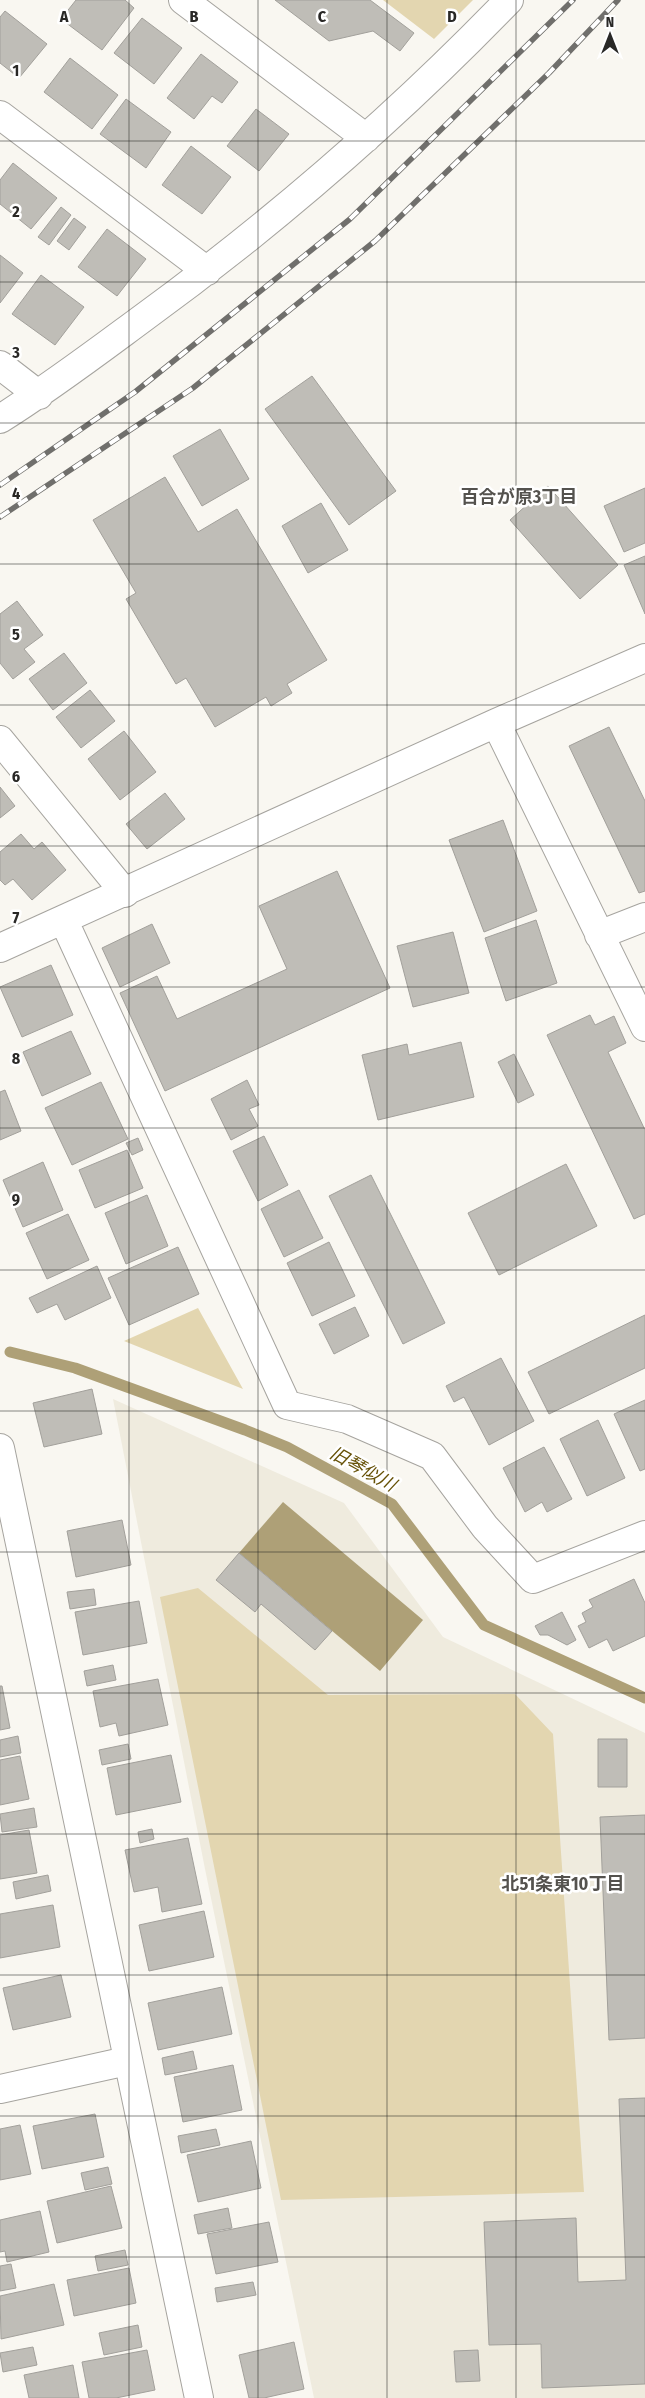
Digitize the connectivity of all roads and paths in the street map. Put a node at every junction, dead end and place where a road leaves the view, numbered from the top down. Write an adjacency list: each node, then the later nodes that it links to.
1 (183, 0): 4 (street)
2 (509, 0): 4 (street)
3 (0, 115): 5 (street)
4 (366, 138): 5 (street)
5 (207, 271): 7 (street)
6 (0, 365): 7 (street)
7 (39, 395): 8 (street)
8 (0, 419)
9 (645, 658): 10 (street)
10 (496, 723): 12 (street); 15 (street)
11 (0, 740): 12 (street)
12 (125, 893): 14 (street)
13 (645, 917): 15 (street)
14 (64, 921): 16 (street); 20 (street)
15 (599, 935): 17 (street)
16 (0, 948)
17 (645, 1027)
18 (0, 1448): 19 (street)
19 (6, 1508): 21 (street)
20 (645, 1535)
21 (127, 2061): 22 (street); 23 (street)
22 (0, 2089)
23 (199, 2398)

